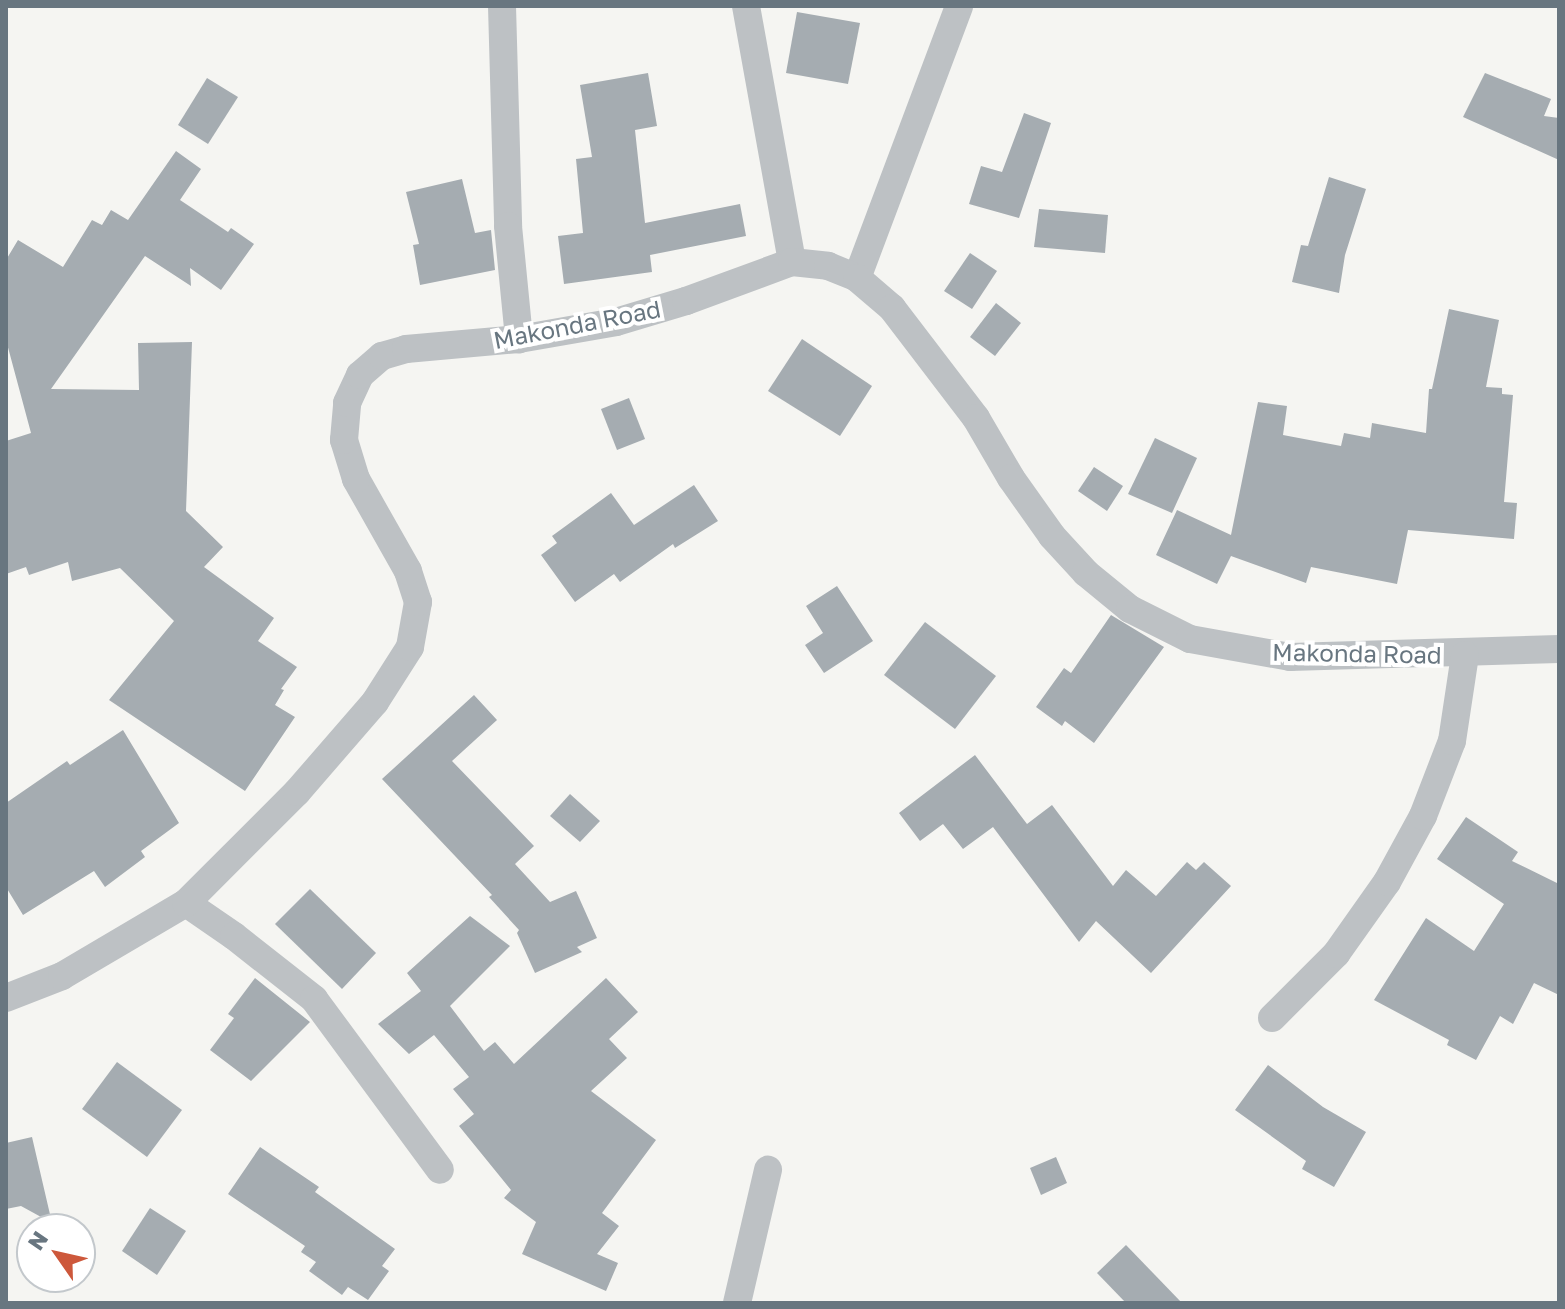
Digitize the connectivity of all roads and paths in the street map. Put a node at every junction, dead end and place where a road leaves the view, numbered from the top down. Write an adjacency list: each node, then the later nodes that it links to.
1 (502, 6): 6 (street)
2 (746, 6): 4 (street)
3 (959, 6): 5 (street)
4 (792, 262): 5 (street, Makonda Road); 6 (street, Makonda Road)
5 (857, 278): 8 (street, Makonda Road)
6 (519, 339): 9 (street, Makonda Road)
7 (1559, 649): 8 (street, Makonda Road)
8 (1465, 655): 11 (street)
9 (186, 903): 10 (street, Makonda Road); 12 (street)
10 (6, 998)
11 (1272, 1018)
12 (440, 1170)
13 (768, 1170): 14 (street)
14 (737, 1303)

